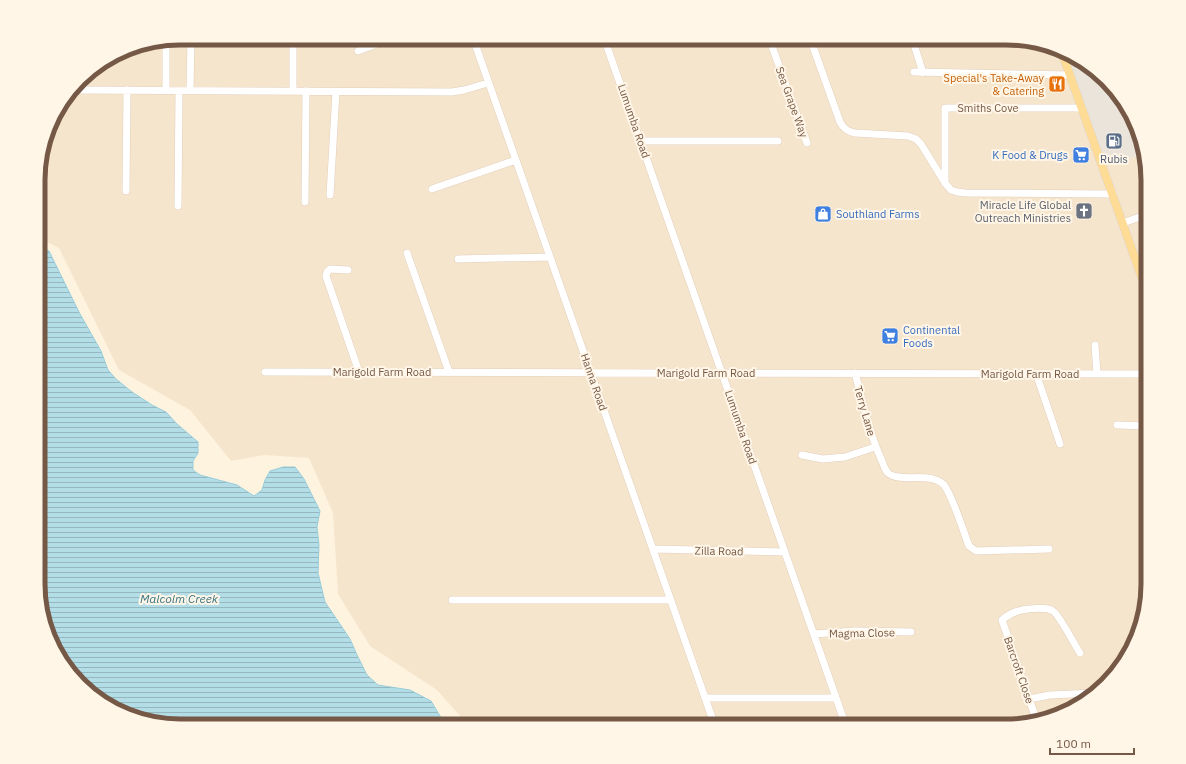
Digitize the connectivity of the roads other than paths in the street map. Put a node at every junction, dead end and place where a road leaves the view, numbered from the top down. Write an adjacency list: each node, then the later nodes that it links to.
1 (191, 45): 20 (street)
2 (293, 45): 21 (street)
3 (374, 45): 10 (street)
4 (475, 45): 15 (street, Hanna Road)
5 (607, 45): 25 (street, Lumumba Road)
6 (772, 45): 27 (street, Sea Grape Way)
7 (812, 45): 29 (street)
8 (914, 45): 13 (street)
9 (166, 46): 18 (street)
10 (358, 51)
11 (1064, 58): 14 (main road)
12 (914, 72): 13 (street)
13 (923, 73): 14 (street)
14 (1070, 75): 24 (main road)
15 (488, 82): 23 (street); 28 (street, Hanna Road)
16 (79, 90): 17 (street)
17 (127, 90): 18 (street); 31 (street)
18 (166, 90): 19 (street)
19 (179, 91): 20 (street); 35 (street)
20 (190, 91): 21 (street)
21 (293, 91): 22 (street)
22 (306, 92): 23 (street); 34 (street)
23 (336, 92): 32 (street)
24 (1082, 108): 29 (street, Smiths Cove); 33 (main road)
25 (641, 141): 26 (street); 48 (street, Lumumba Road)
26 (778, 142)
27 (807, 143)
28 (516, 160): 30 (street); 39 (street, Hanna Road)
29 (945, 183): 33 (street)
30 (432, 190)
31 (126, 191)
32 (330, 194)
33 (1112, 194): 37 (main road)
34 (305, 202)
35 (178, 206)
36 (1141, 217): 37 (street)
37 (1123, 223): 42 (main road)
38 (407, 253): 46 (street)
39 (550, 256): 40 (street); 47 (street, Hanna Road)
40 (458, 259)
41 (348, 270): 45 (street)
42 (1141, 275)
43 (1095, 345): 51 (street)
44 (265, 372): 45 (street, Marigold Farm Road)
45 (359, 372): 46 (street, Marigold Farm Road)
46 (449, 372): 47 (street, Marigold Farm Road)
47 (590, 372): 48 (street, Marigold Farm Road); 58 (street, Hanna Road)
48 (722, 373): 49 (street, Marigold Farm Road); 60 (street, Lumumba Road)
49 (854, 373): 50 (street, Marigold Farm Road); 56 (street, Terry Lane)
50 (1038, 374): 51 (street, Marigold Farm Road); 55 (street)
51 (1096, 374): 52 (street, Marigold Farm Road)
52 (1141, 374)
53 (1117, 425): 54 (street)
54 (1141, 426)
55 (1060, 444)
56 (875, 447): 57 (street, Terry Lane); 59 (street)
57 (802, 456)
58 (653, 549): 60 (street, Zilla Road); 62 (street, Hanna Road)
59 (1049, 549)
60 (785, 552): 64 (street, Lumumba Road)
61 (452, 600): 62 (street)
62 (670, 600): 67 (street, Hanna Road)
63 (911, 632): 64 (street, Magma Close)
64 (814, 634): 68 (street, Lumumba Road)
65 (1080, 653): 69 (street, Barcroft Close)
66 (1085, 693): 69 (street)
67 (705, 698): 68 (street); 71 (street, Hanna Road)
68 (836, 698): 72 (street, Lumumba Road)
69 (1029, 699): 70 (street, Barcroft Close)
70 (1035, 715)
71 (712, 719)
72 (844, 719)

